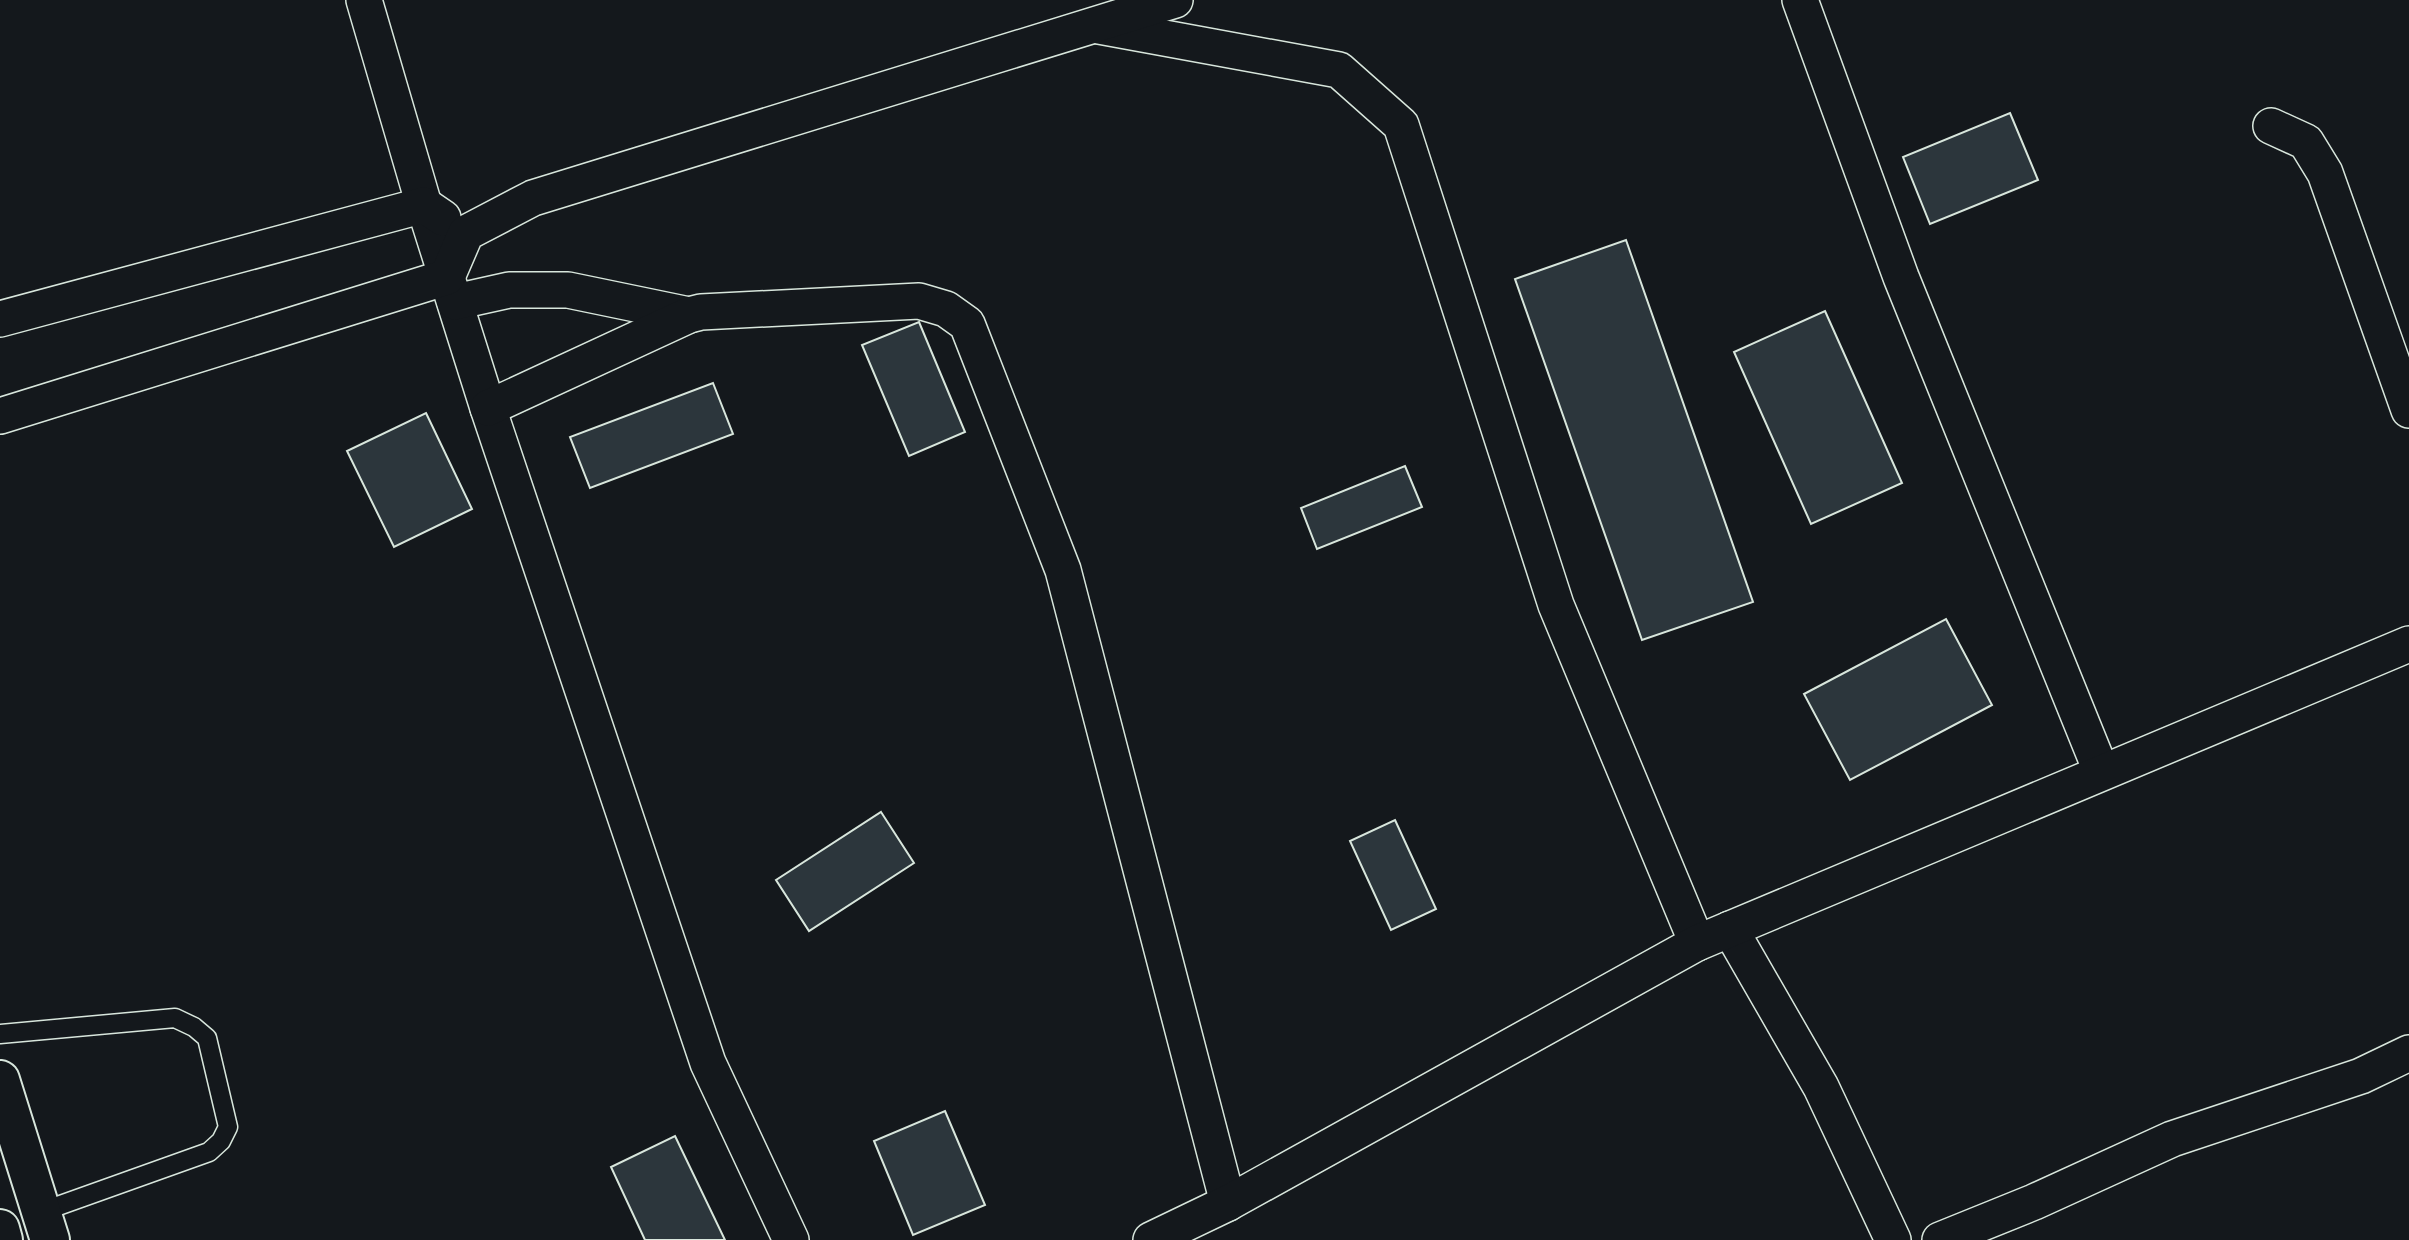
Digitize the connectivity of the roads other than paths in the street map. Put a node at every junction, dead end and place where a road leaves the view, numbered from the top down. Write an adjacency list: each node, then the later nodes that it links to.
1 (364, 0): 6 (street)
2 (1175, 0): 4 (street)
3 (1800, 0): 15 (street)
4 (1097, 25): 7 (street); 17 (street)
5 (2271, 127): 12 (street)
6 (424, 205): 7 (street); 8 (street); 10 (street)
7 (466, 233): 8 (street)
8 (451, 289): 9 (street); 11 (street); 13 (street)
9 (689, 314): 11 (street); 21 (street)
10 (0, 319)
11 (488, 408): 25 (street)
12 (2409, 410)
13 (0, 416)
14 (2409, 644): 15 (street)
15 (2101, 771): 16 (street)
16 (1730, 929): 17 (street); 27 (street)
17 (1697, 943): 21 (street)
18 (0, 1034): 22 (lane)
19 (2409, 1054): 28 (street)
20 (0, 1080): 22 (highway)
21 (1228, 1203): 26 (street)
22 (45, 1226)
23 (0, 1229): 24 (highway)
24 (3, 1240)
25 (791, 1240)
26 (1151, 1240)
27 (1894, 1240)
28 (1940, 1240)

